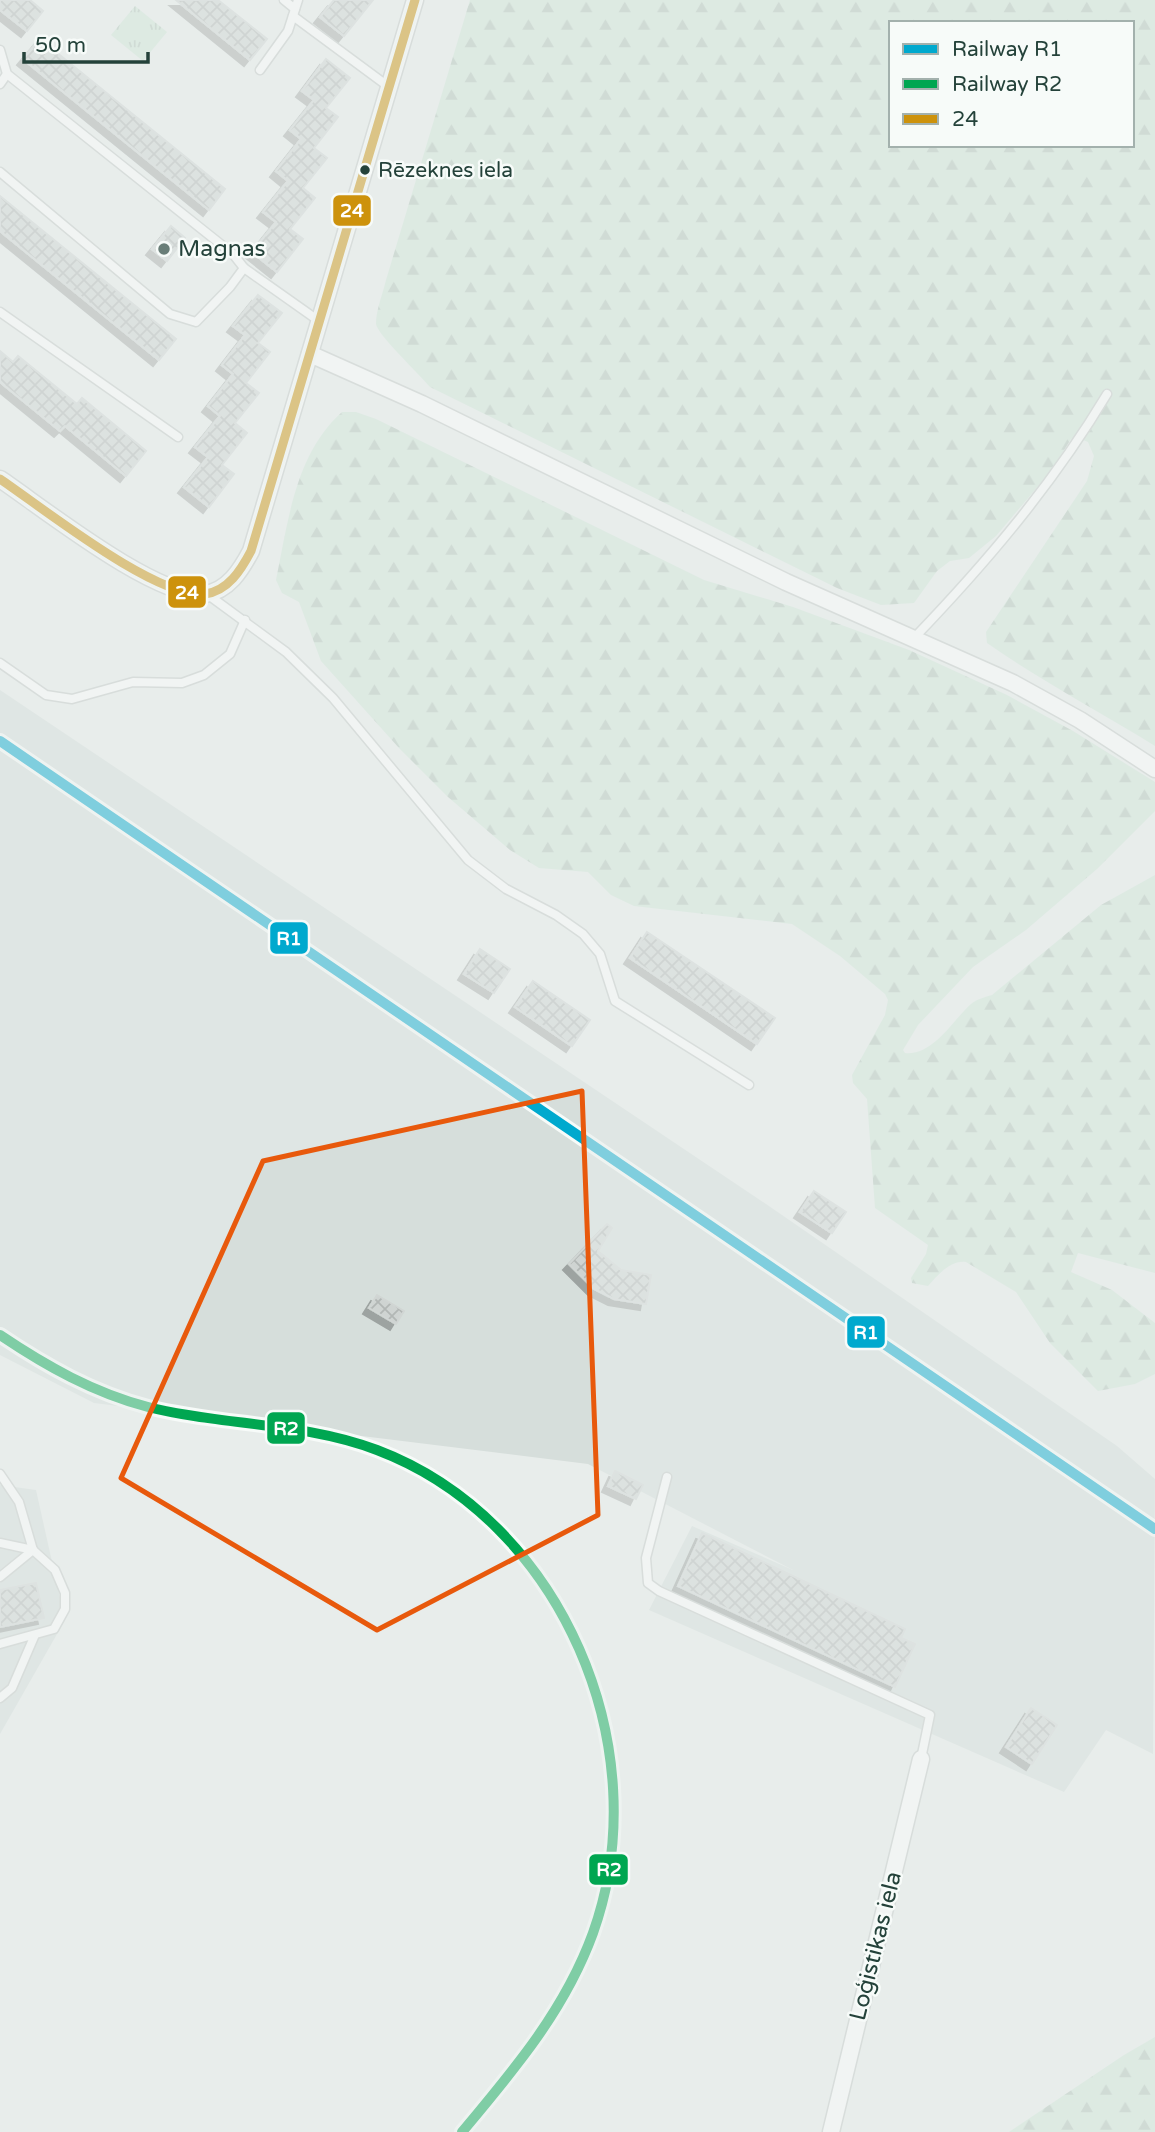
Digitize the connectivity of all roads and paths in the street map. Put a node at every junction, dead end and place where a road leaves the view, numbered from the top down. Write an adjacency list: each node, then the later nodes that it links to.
1 (284, 0): 4 (lane)
2 (298, 0): 4 (lane)
3 (415, 0): 9 (street)
4 (294, 13): 6 (lane); 9 (lane)
5 (0, 50): 7 (lane)
6 (260, 70)
7 (8, 74): 8 (lane); 11 (lane)
8 (0, 84)
9 (389, 87): 13 (street)
10 (0, 172): 11 (lane)
11 (244, 268): 13 (lane)
12 (0, 312): 16 (lane)
13 (318, 321): 14 (street)
14 (310, 354): 18 (street); 20 (street)
15 (1107, 394): 20 (lane)
16 (178, 437)
17 (0, 479): 18 (street)
18 (207, 594): 19 (lane)
19 (245, 620): 21 (lane); 23 (lane)
20 (915, 638): 22 (street)
21 (0, 663)
22 (1155, 769)
23 (749, 1085)
24 (0, 1474): 27 (lane)
25 (667, 1477): 32 (lane)
26 (0, 1544): 27 (lane)
27 (33, 1550): 28 (lane); 29 (lane)
28 (0, 1577)
29 (34, 1637): 30 (lane); 31 (lane)
30 (0, 1644)
31 (0, 1698)
32 (921, 1759): 33 (street, Loģistikas iela)
33 (831, 2132)

